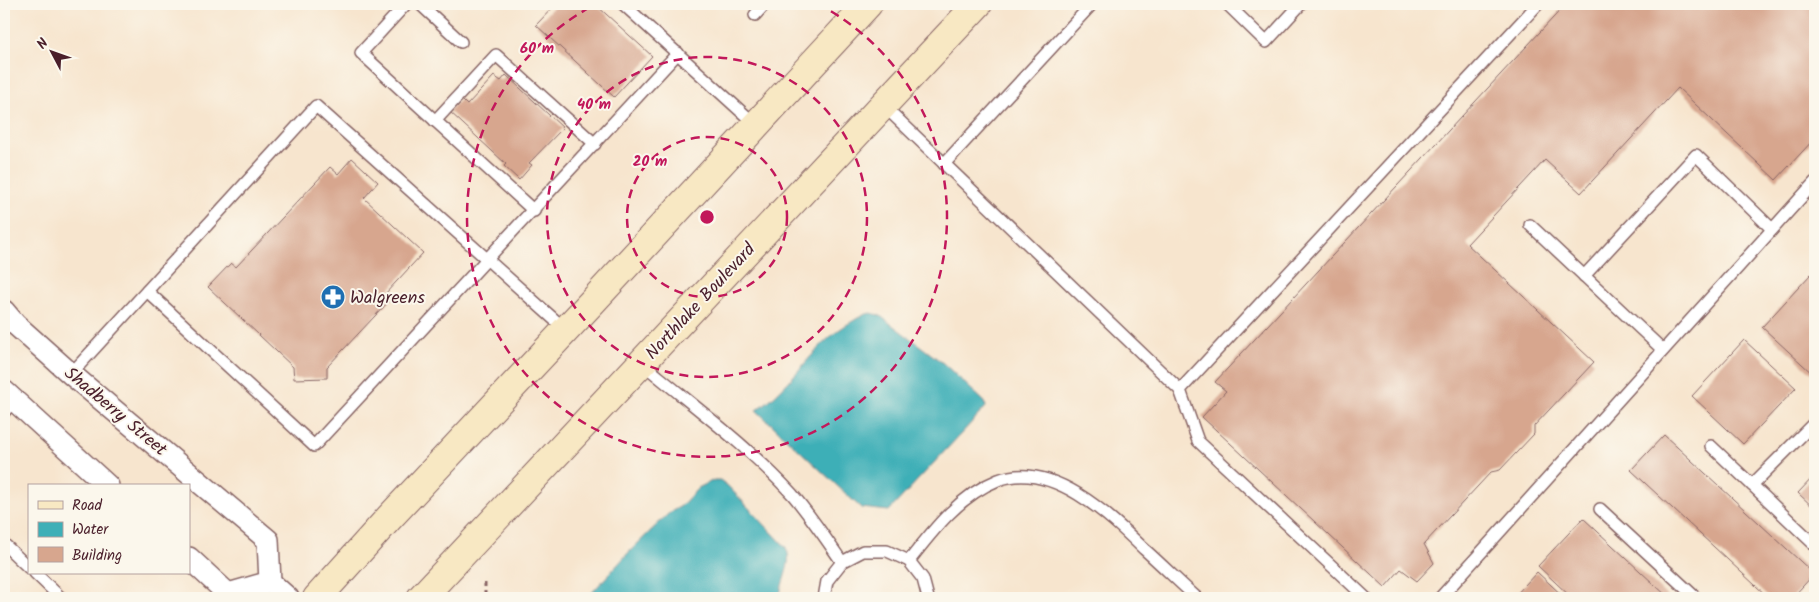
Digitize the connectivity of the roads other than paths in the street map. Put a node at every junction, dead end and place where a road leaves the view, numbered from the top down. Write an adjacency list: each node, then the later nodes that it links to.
1 (406, 4): 15 (lane)
2 (420, 4): 12 (lane)
3 (623, 4): 13 (lane)
4 (766, 4): 11 (lane)
5 (868, 4): 16 (main road)
6 (978, 4): 14 (main road, Northlake Boulevard)
7 (1092, 4): 18 (lane)
8 (1227, 4): 9 (lane)
9 (1301, 4)
10 (1538, 4): 31 (lane)
11 (755, 15)
12 (461, 42)
13 (678, 53): 16 (lane); 17 (lane)
14 (883, 105): 18 (lane); 29 (main road, Northlake Boulevard)
15 (435, 121): 17 (lane); 20 (lane)
16 (756, 125): 27 (main road)
17 (595, 144): 20 (lane)
18 (944, 164): 31 (lane)
19 (1815, 182): 22 (lane)
20 (534, 211): 23 (lane)
21 (1530, 225): 24 (lane)
22 (1772, 229): 24 (lane); 28 (lane)
23 (488, 260): 25 (lane); 25 (lane); 27 (lane)
24 (1584, 276): 28 (lane)
25 (147, 292): 30 (lane)
26 (4, 311): 30 (street, Shadberry Street)
27 (566, 330): 48 (main road)
28 (1663, 350): 54 (lane)
29 (642, 363): 42 (lane); 49 (main road, Northlake Boulevard)
30 (71, 374): 45 (street, Shadberry Street)
31 (1180, 390): 53 (lane)
32 (7, 401): 35 (street)
33 (1815, 422): 36 (lane)
34 (1711, 446): 36 (lane)
35 (106, 484)
36 (1752, 484): 39 (lane)
37 (1600, 509): 55 (lane)
38 (4, 544): 43 (lane)
39 (1815, 545)
40 (190, 559): 45 (street)
41 (908, 561): 42 (lane); 51 (lane); 52 (lane)
42 (842, 562): 50 (lane)
43 (28, 567)
44 (36, 574): 46 (lane)
45 (270, 582): 47 (street)
46 (61, 598)
47 (288, 598)
48 (317, 598)
49 (421, 598)
50 (824, 598)
51 (928, 598)
52 (1197, 598)
53 (1366, 598)
54 (1440, 598)
55 (1696, 598)

